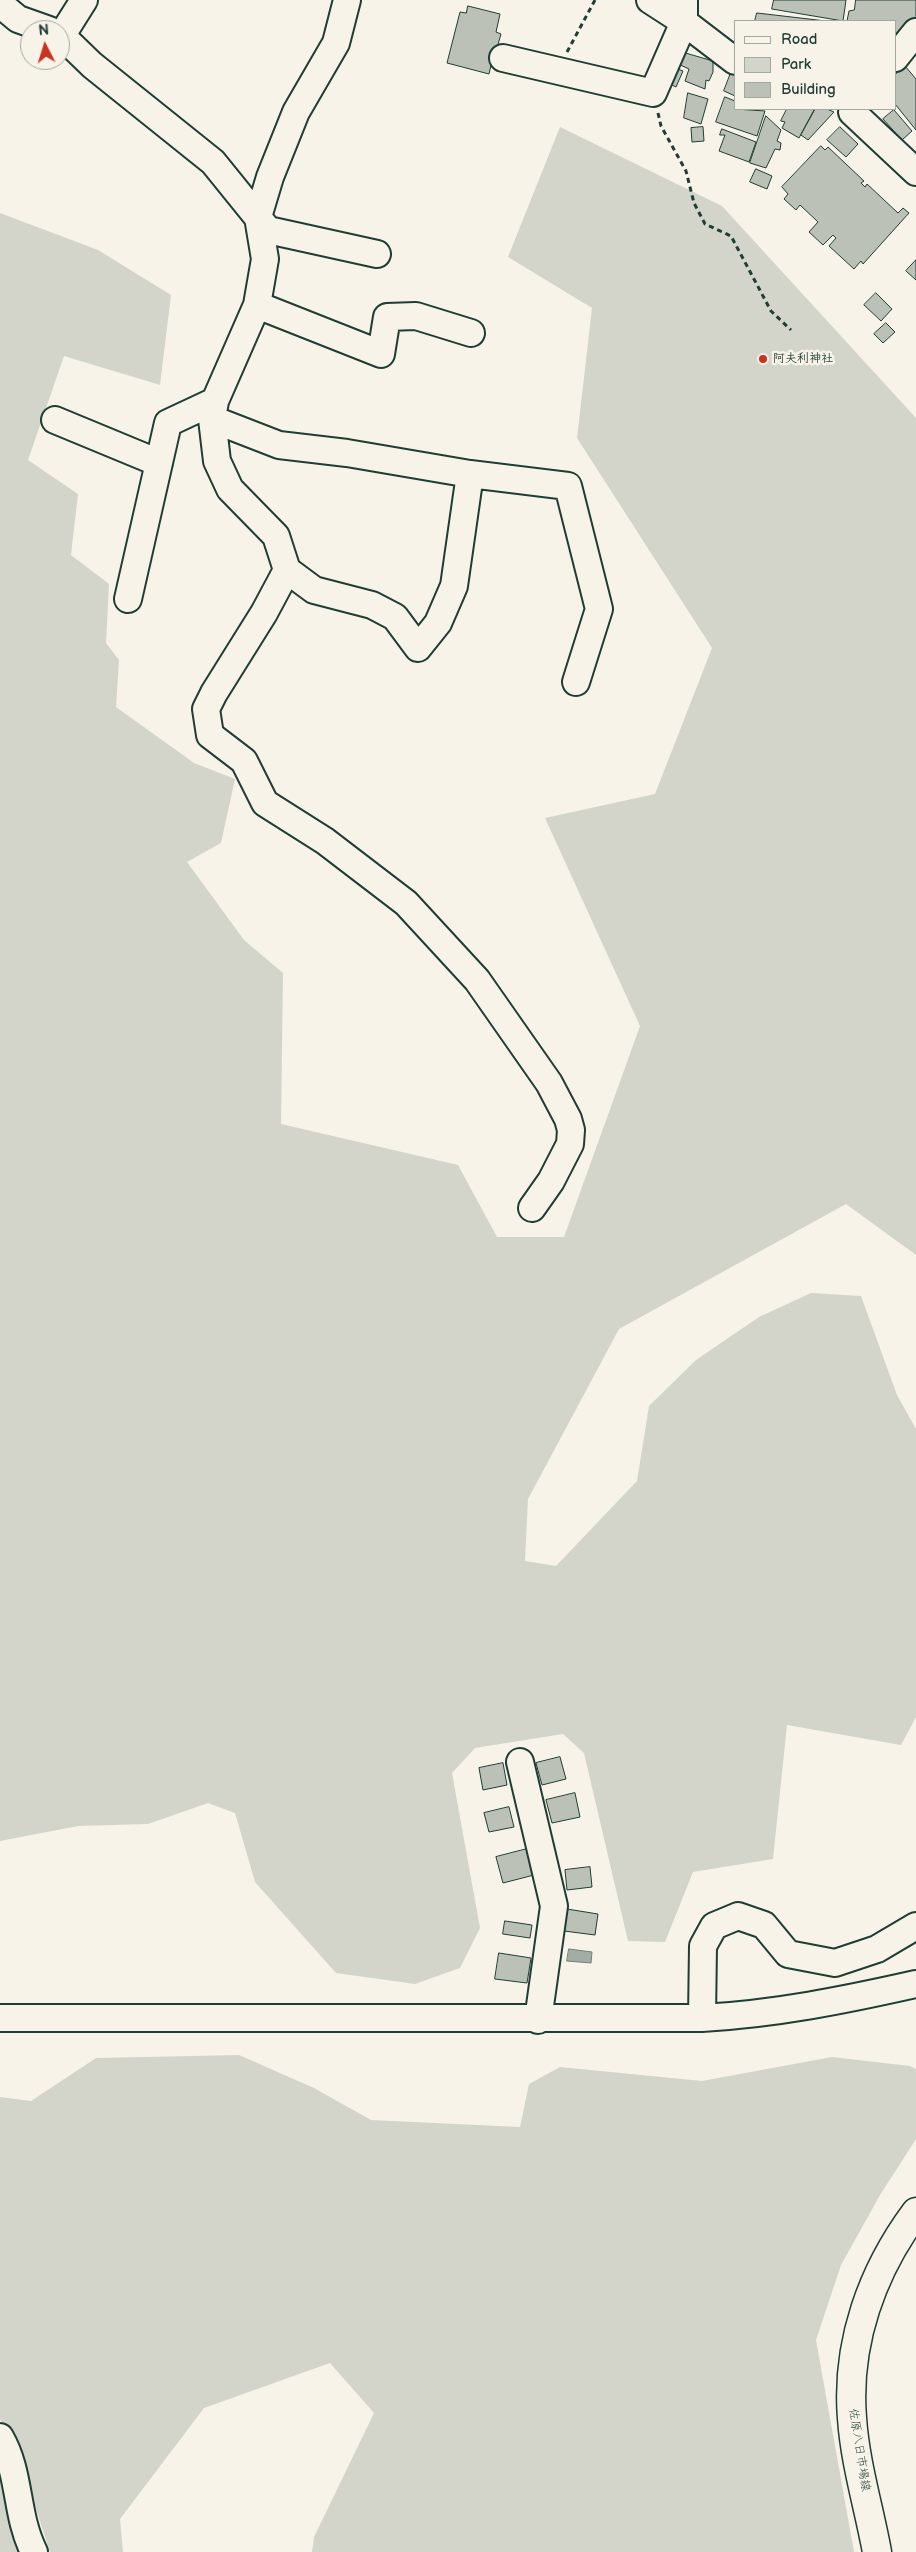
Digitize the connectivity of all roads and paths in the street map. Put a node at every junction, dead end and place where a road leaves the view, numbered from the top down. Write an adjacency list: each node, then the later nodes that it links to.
1 (84, 0): 8 (street)
2 (347, 0): 18 (street)
3 (595, 0): 10 (path)
4 (650, 0): 6 (street)
5 (0, 4): 7 (street)
6 (684, 11): 14 (street); 15 (street)
7 (21, 20)
8 (68, 20)
9 (916, 32): 12 (street)
10 (572, 41)
11 (70, 45): 18 (street)
12 (896, 57)
13 (503, 58): 15 (street)
14 (734, 60)
15 (653, 93): 21 (path)
16 (850, 110): 17 (street)
17 (916, 172)
18 (258, 217): 19 (street); 20 (street)
19 (377, 254)
20 (258, 305): 22 (street); 23 (street)
21 (791, 330)
22 (471, 333)
23 (213, 410): 25 (street); 26 (street); 27 (street)
24 (55, 420): 25 (street)
25 (159, 462): 28 (street)
26 (470, 474): 27 (street); 29 (street)
27 (287, 570): 30 (street)
28 (128, 599)
29 (576, 682)
30 (532, 1208)
31 (520, 1762): 36 (street)
32 (916, 1926): 35 (street)
33 (916, 1984): 35 (street)
34 (0, 2018): 36 (street)
35 (702, 2018): 36 (street)
36 (538, 2020)
37 (916, 2212): 40 (main road, 佐原八日市場線)
38 (0, 2437): 39 (street)
39 (34, 2552)
40 (877, 2552)

